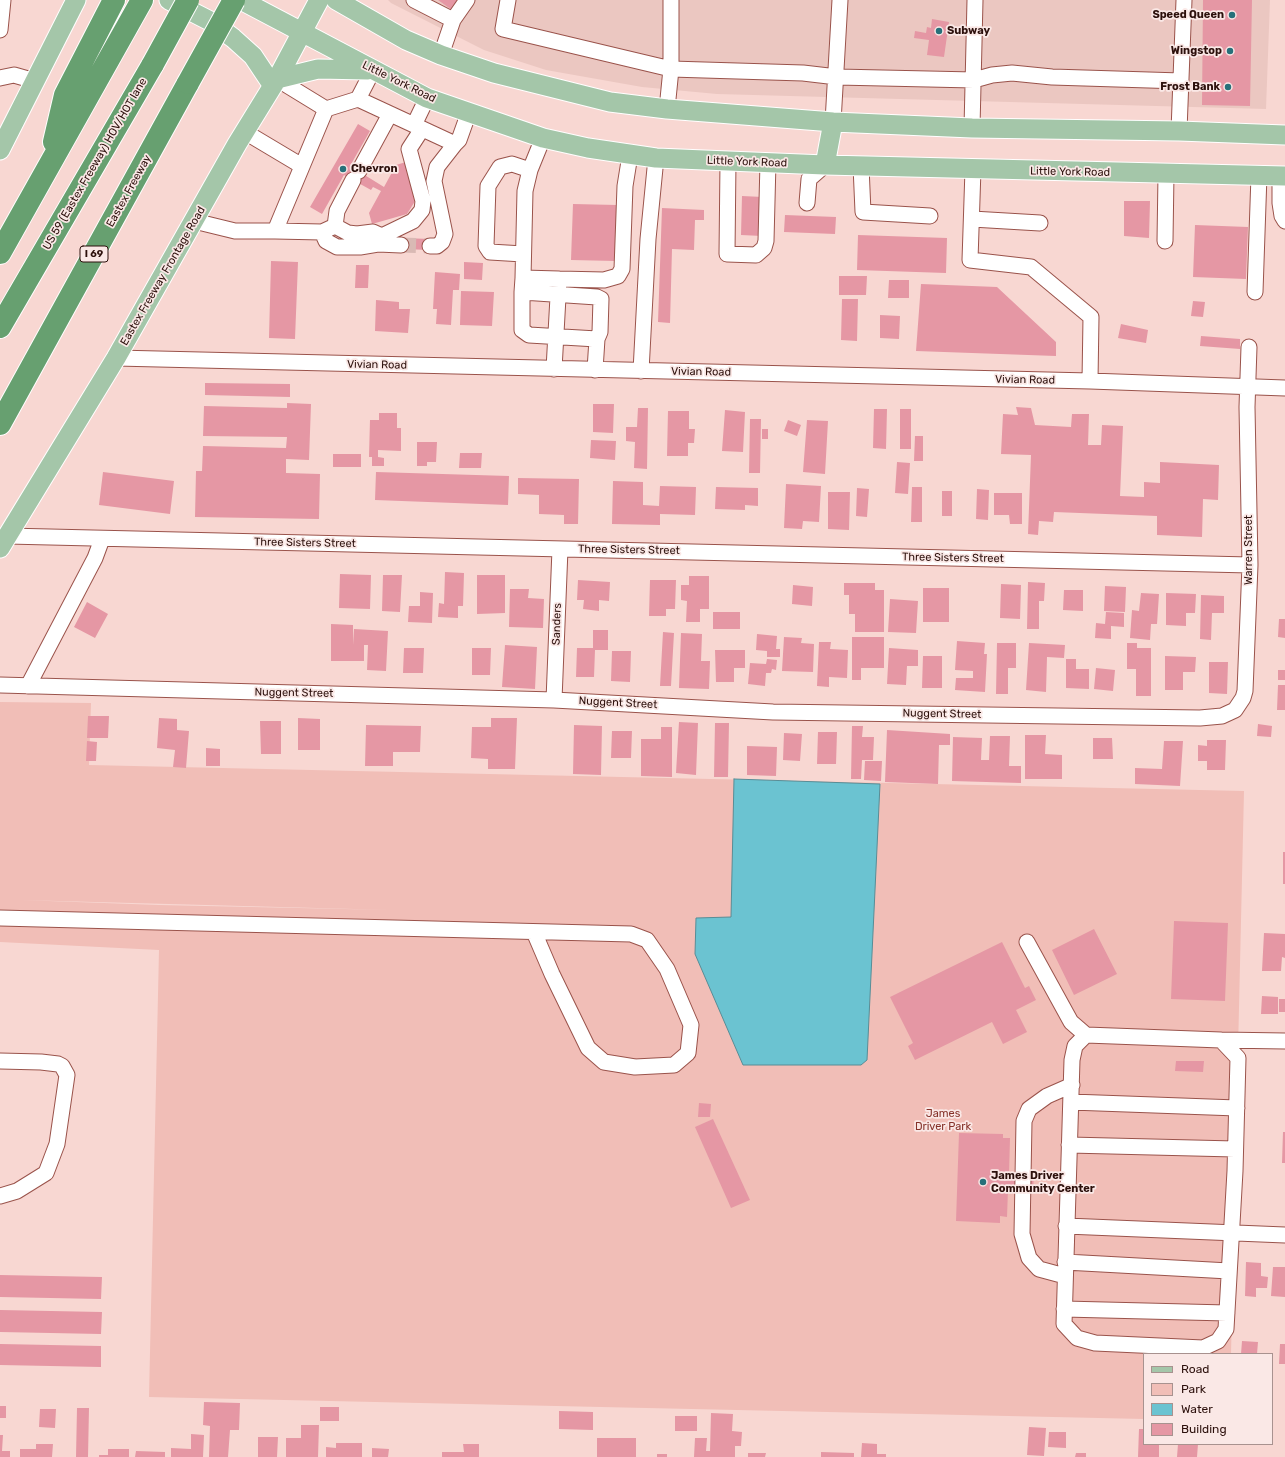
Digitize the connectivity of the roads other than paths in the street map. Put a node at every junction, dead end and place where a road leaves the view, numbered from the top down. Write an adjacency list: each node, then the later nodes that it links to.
1 (3, 0): 19 (street)
2 (114, 0): 49 (highway)
3 (142, 0): 49 (highway)
4 (169, 0): 29 (main road)
5 (188, 0): 78 (highway, US 59 (Eastex Freeway) HOV/HOT lane, bridge)
6 (234, 0): 89 (highway, Eastex Freeway / I 69, bridge)
7 (241, 0): 20 (main road, Little York Road)
8 (319, 0): 20 (main road, Eastex Freeway Frontage Road)
9 (336, 0): 21 (main road)
10 (414, 0): 18 (street)
11 (467, 0): 18 (street)
12 (508, 0): 22 (street)
13 (671, 0): 22 (street)
14 (840, 0): 24 (street)
15 (975, 0): 26 (street)
16 (1184, 0): 28 (street)
17 (70, 5): 27 (main road)
18 (453, 20): 21 (street)
19 (0, 30)
20 (301, 32): 23 (main road, Little York Road); 29 (main road, Eastex Freeway Frontage Road)
21 (441, 55): 33 (main road)
22 (671, 68): 24 (street); 33 (street)
23 (373, 70): 29 (main road); 30 (main road, Little York Road); 31 (street)
24 (837, 77): 26 (street); 36 (street)
25 (0, 78): 27 (street)
26 (974, 80): 28 (street); 38 (street)
27 (35, 81): 44 (main road)
28 (1181, 81): 39 (street)
29 (275, 82): 32 (street); 40 (main road, Eastex Freeway Frontage Road)
30 (427, 98): 34 (main road, Little York Road); 37 (street)
31 (358, 99): 32 (street); 35 (street)
32 (326, 109): 51 (street)
33 (668, 109): 36 (main road)
34 (469, 112): 42 (main road, Little York Road); 43 (street)
35 (390, 114): 37 (street); 66 (street)
36 (833, 122): 38 (main road); 50 (main road)
37 (418, 127): 43 (street); 59 (street)
38 (972, 128): 39 (main road)
39 (1179, 131): 41 (main road)
40 (245, 132): 51 (street); 63 (main road, Eastex Freeway Frontage Road)
41 (1285, 135)
42 (543, 138): 45 (main road, Little York Road); 53 (street)
43 (455, 144): 55 (street)
44 (1, 148)
45 (630, 155): 46 (main road, Little York Road); 74 (street)
46 (656, 158): 47 (main road, Little York Road); 85 (street)
47 (728, 161): 48 (main road, Little York Road); 48 (street)
48 (768, 162): 50 (main road, Little York Road)
49 (49, 165): 72 (highway)
50 (825, 165): 52 (main road, Little York Road); 60 (street)
51 (302, 166): 67 (street)
52 (861, 166): 54 (main road, Little York Road); 61 (street)
53 (530, 170): 73 (street); 73 (street)
54 (973, 170): 56 (main road, Little York Road); 62 (street)
55 (435, 174): 59 (street); 71 (street)
56 (1166, 174): 57 (main road, Little York Road); 69 (street)
57 (1259, 175): 58 (main road, Little York Road); 76 (street)
58 (1282, 176): 64 (street)
59 (423, 201): 68 (street)
60 (807, 203)
61 (930, 216)
62 (972, 219): 65 (street); 86 (street)
63 (194, 221): 67 (street); 82 (main road, Eastex Freeway Frontage Road)
64 (1285, 221)
65 (1040, 223)
66 (328, 229): 67 (street); 68 (street)
67 (275, 231)
68 (380, 240): 70 (street)
69 (1165, 241)
70 (401, 245)
71 (430, 246)
72 (0, 253)
73 (523, 254): 75 (street)
74 (559, 279): 75 (street); 77 (street)
75 (523, 285): 77 (street); 79 (street)
76 (1256, 292)
77 (557, 294): 79 (street); 80 (street)
78 (0, 327)
79 (556, 337): 80 (street); 83 (street)
80 (596, 339): 84 (street)
81 (1248, 347): 87 (street, Warren Street)
82 (116, 358): 83 (street, Vivian Road); 91 (main road, Eastex Freeway Frontage Road)
83 (554, 369): 84 (street, Vivian Road)
84 (595, 370): 85 (street, Vivian Road)
85 (641, 371): 86 (street, Vivian Road)
86 (1090, 382): 87 (street, Vivian Road)
87 (1247, 387): 88 (street, Vivian Road); 93 (street, Warren Street)
88 (1285, 388)
89 (0, 424)
90 (102, 538): 91 (street, Three Sisters Street); 92 (street, Three Sisters Street); 95 (street)
91 (4, 542)
92 (560, 549): 93 (street, Three Sisters Street); 96 (street, Sanders)
93 (1250, 564): 97 (street, Warren Street)
94 (0, 685): 95 (street, Nuggent Street)
95 (28, 686): 96 (street, Nuggent Street)
96 (554, 700): 97 (street, Nuggent Street)
97 (1235, 710)
98 (0, 918): 99 (street)
99 (534, 932): 99 (street)
100 (1027, 942): 101 (street)
101 (1086, 1035): 102 (street); 105 (street)
102 (1221, 1040): 103 (street); 107 (street)
103 (1285, 1041)
104 (0, 1061): 110 (street)
105 (1072, 1085): 106 (street); 114 (street)
106 (1071, 1102): 107 (street); 108 (street)
107 (1237, 1108): 109 (street)
108 (1070, 1145): 109 (street); 111 (street)
109 (1235, 1149): 112 (street)
110 (0, 1196)
111 (1066, 1226): 112 (street); 114 (street)
112 (1231, 1232): 113 (street); 115 (street)
113 (1285, 1235)
114 (1065, 1269): 115 (street); 116 (street)
115 (1229, 1271): 117 (street)
116 (1064, 1310): 117 (street); 117 (street)
117 (1227, 1313)

